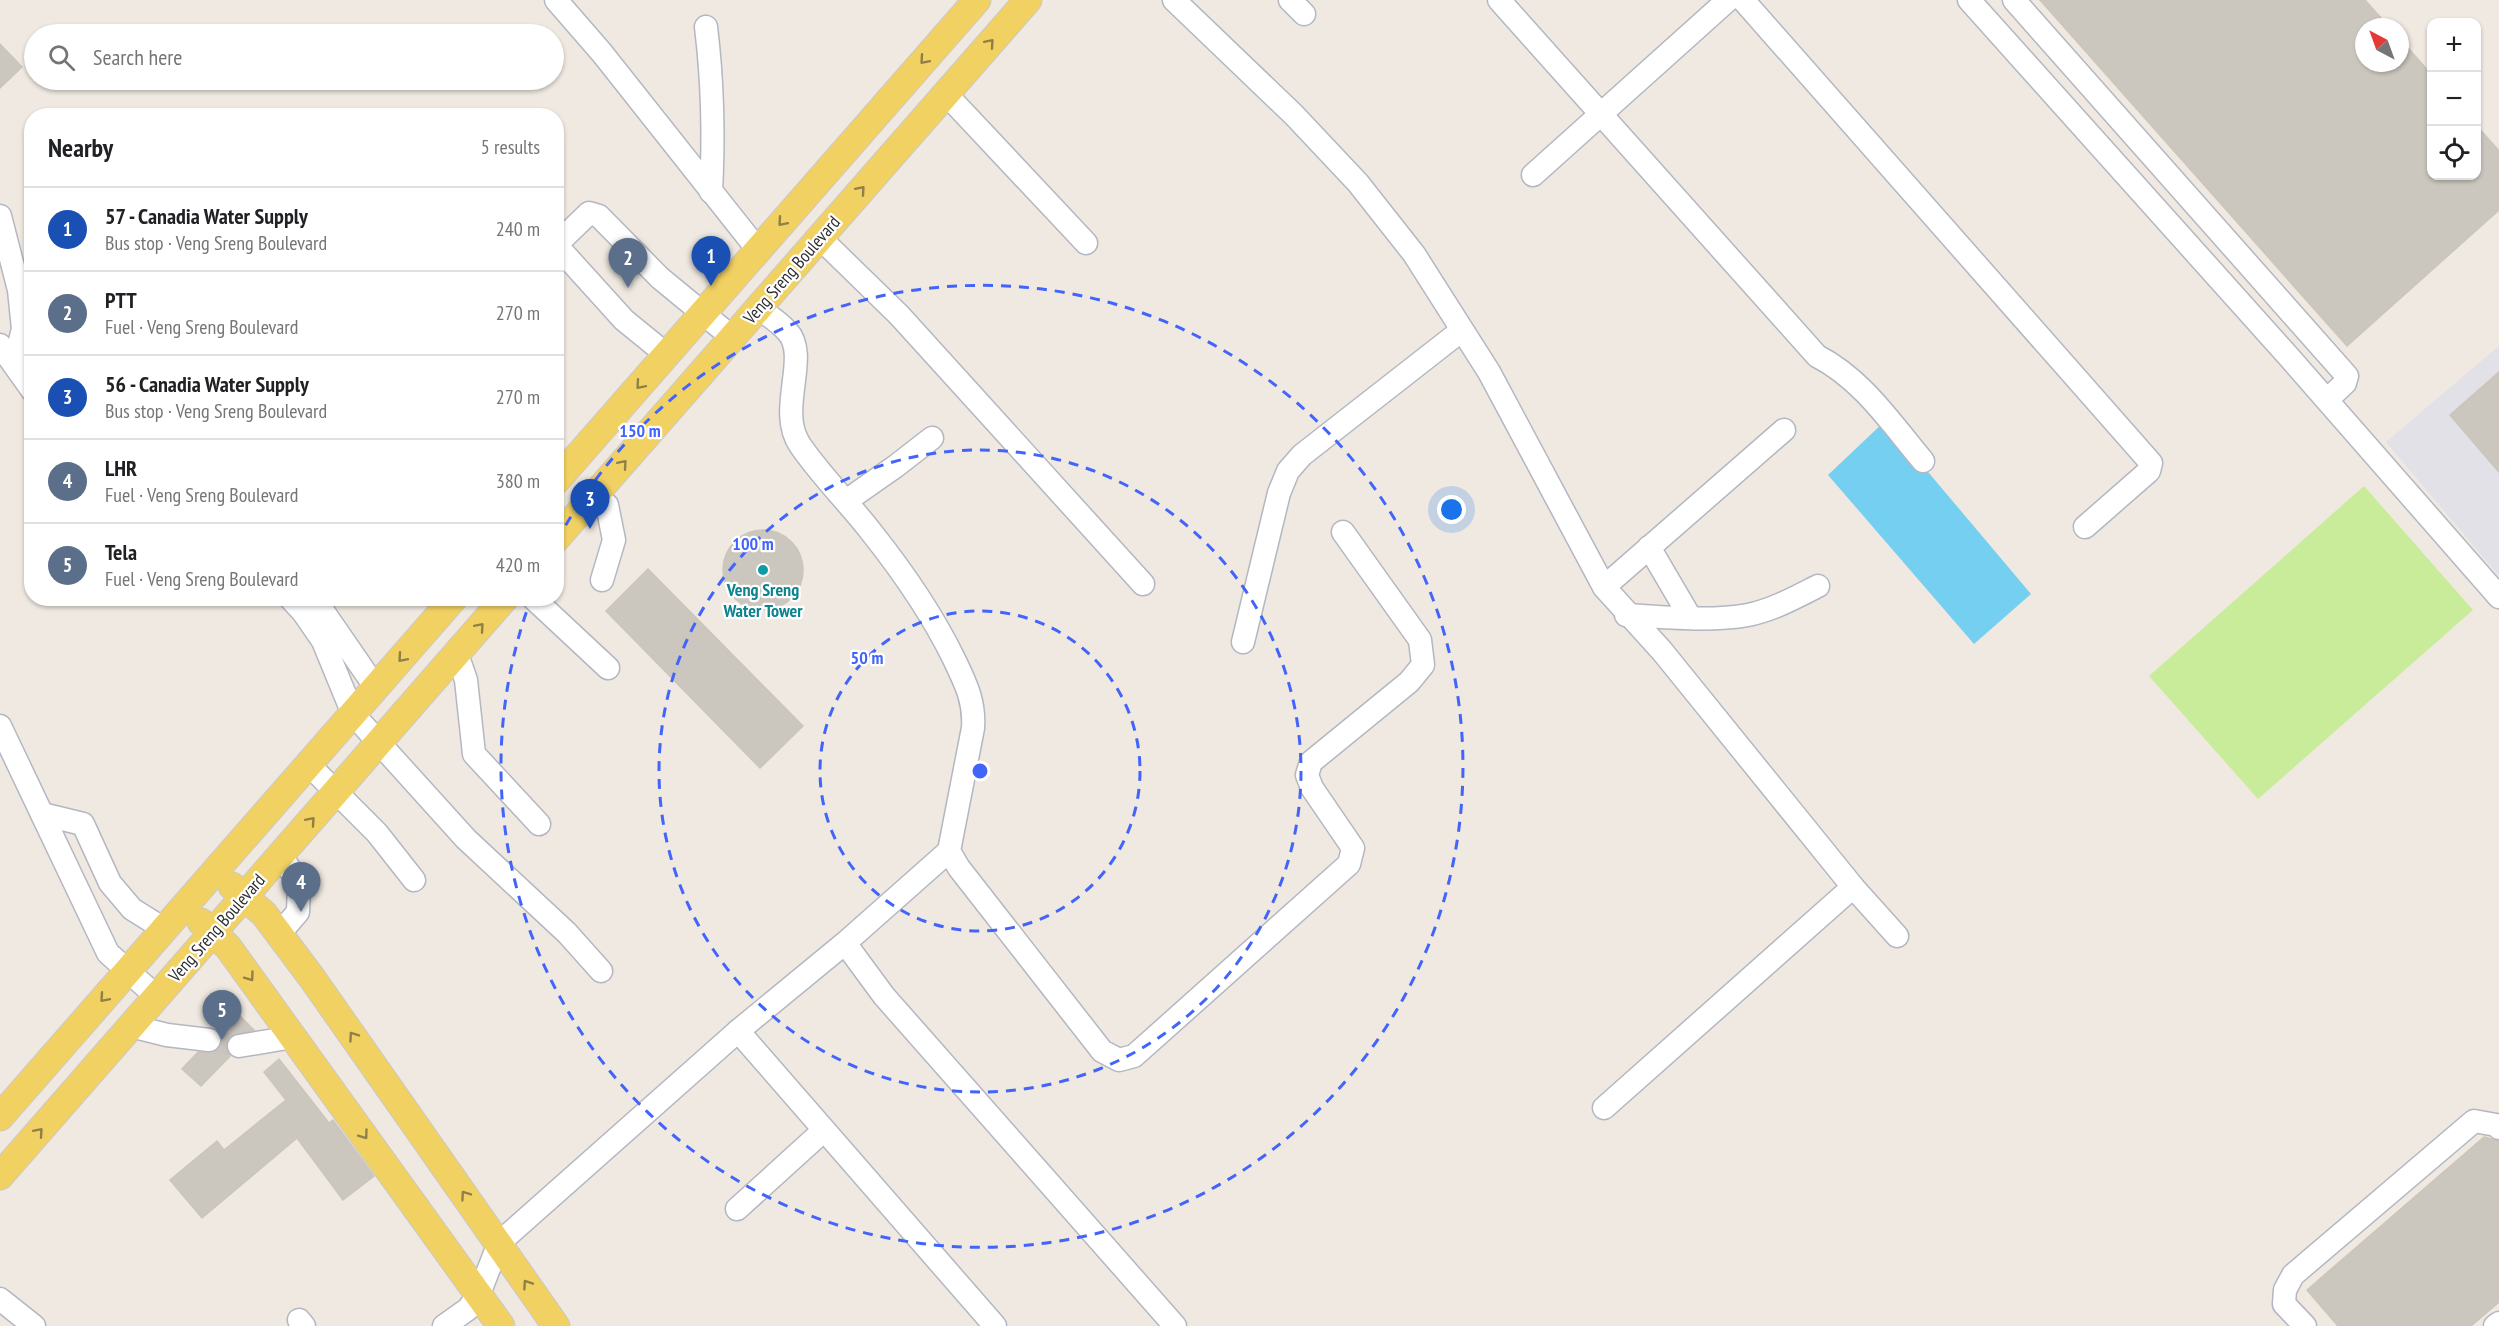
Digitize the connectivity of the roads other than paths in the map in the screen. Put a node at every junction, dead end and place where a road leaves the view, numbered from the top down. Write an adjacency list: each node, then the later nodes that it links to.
1 (556, 0): 14 (street)
2 (977, 0): 19 (main road, one-way to 19)
3 (1028, 0): 11 (main road, Veng Sreng Boulevard, one-way to 3)
4 (1174, 0): 23 (street)
5 (1499, 0): 12 (street)
6 (1728, 0): 12 (street)
7 (1743, 0): 36 (street)
8 (1969, 0): 29 (street)
9 (2014, 0): 29 (street)
10 (706, 27): 14 (street)
11 (946, 94): 17 (main road, Veng Sreng Boulevard, one-way to 11); 18 (street)
12 (1600, 115): 13 (street); 32 (street)
13 (1533, 175)
14 (711, 192): 19 (street)
15 (0, 216): 27 (street)
16 (564, 237): 22 (street)
17 (820, 238): 21 (main road, Veng Sreng Boulevard); 41 (street)
18 (1086, 243)
19 (758, 250): 22 (main road)
20 (564, 257): 26 (street)
21 (758, 308): 24 (main road, Veng Sreng Boulevard); 35 (street)
22 (703, 313): 24 (street); 26 (main road)
23 (1462, 330): 43 (street); 52 (street)
24 (733, 338): 34 (main road, Veng Sreng Boulevard, one-way to 24)
25 (0, 345): 27 (street)
26 (667, 355): 33 (main road, one-way to 33)
27 (14, 364): 28 (street)
28 (24, 378)
29 (2327, 400): 44 (street)
30 (1784, 430): 39 (street)
31 (932, 438): 35 (street)
32 (1923, 461)
33 (564, 467)
34 (595, 496): 37 (main road, Veng Sreng Boulevard); 40 (street)
35 (846, 501): 63 (street)
36 (2085, 527)
37 (564, 530)
38 (1343, 532): 63 (street)
39 (1648, 547): 43 (street); 51 (street)
40 (602, 579)
41 (1143, 584)
42 (1818, 586): 51 (street)
43 (1604, 587): 50 (street)
44 (2499, 597)
45 (297, 606): 56 (street)
46 (320, 606): 55 (street)
47 (447, 606): 55 (main road, one-way to 55)
48 (498, 606): 53 (main road, Veng Sreng Boulevard, one-way to 48)
49 (542, 606): 54 (street)
50 (1626, 615): 51 (street); 67 (street)
51 (1690, 617)
52 (1243, 642)
53 (457, 654): 58 (main road, Veng Sreng Boulevard); 62 (street)
54 (608, 668)
55 (376, 688): 56 (main road)
56 (353, 714): 58 (street); 59 (main road)
57 (0, 726): 61 (street)
58 (379, 743): 60 (main road, Veng Sreng Boulevard); 76 (street)
59 (309, 765): 60 (street); 65 (main road)
60 (337, 790): 64 (main road, Veng Sreng Boulevard, one-way to 60); 66 (street)
61 (42, 814): 70 (street); 75 (street)
62 (539, 824)
63 (949, 851): 74 (street)
64 (281, 855): 68 (main road, Veng Sreng Boulevard); 72 (street)
65 (216, 871): 68 (main road); 69 (main road)
66 (414, 880)
67 (1853, 886): 73 (street); 83 (street)
68 (245, 897): 71 (main road, Veng Sreng Boulevard); 72 (main road)
69 (184, 907): 70 (main road); 71 (main road)
70 (164, 929): 75 (main road)
71 (213, 933): 77 (main road, Veng Sreng Boulevard); 80 (main road, one-way to 80)
72 (279, 934): 89 (main road, one-way to 72)
73 (1897, 936)
74 (845, 943): 79 (street); 98 (street)
75 (127, 971): 77 (street); 84 (main road, one-way to 84)
76 (601, 971)
77 (157, 997): 78 (main road, Veng Sreng Boulevard)
78 (131, 1026): 81 (street); 87 (main road, Veng Sreng Boulevard, one-way to 78)
79 (738, 1031): 86 (street); 89 (street)
80 (293, 1037): 82 (street); 90 (main road, one-way to 90)
81 (209, 1040)
82 (239, 1046)
83 (1604, 1108)
84 (0, 1117)
85 (2499, 1128): 99 (street)
86 (823, 1131): 88 (street); 97 (street)
87 (0, 1176)
88 (737, 1209)
89 (499, 1243): 90 (street); 96 (main road, one-way to 89)
90 (479, 1293): 94 (street); 95 (main road)
91 (0, 1299): 93 (street)
92 (2499, 1323): 100 (street)
93 (34, 1326)
94 (444, 1326)
95 (501, 1326)
96 (556, 1326)
97 (994, 1326)
98 (1175, 1326)
99 (2305, 1326)
100 (2495, 1326)

